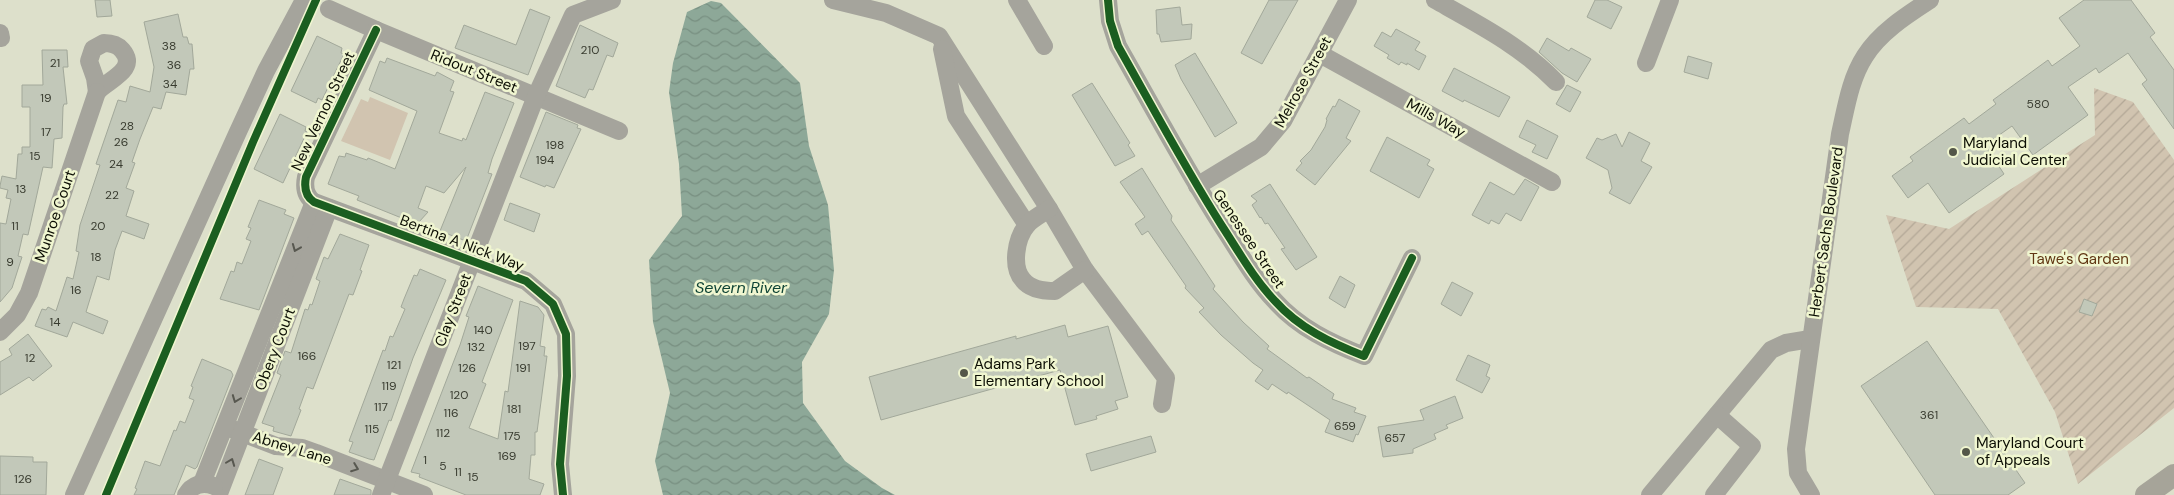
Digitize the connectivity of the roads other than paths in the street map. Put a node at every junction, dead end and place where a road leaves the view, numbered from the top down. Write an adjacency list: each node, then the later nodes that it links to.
1 (304, 0): 40 (street)
2 (612, 0): 20 (street, Clay Street)
3 (835, 0): 13 (street)
4 (1017, 0): 15 (street)
5 (1108, 0): 23 (street, Genessee Street)
6 (1348, 0): 16 (street, Melrose Street)
7 (1435, 0): 18 (street)
8 (1670, 0): 17 (street)
9 (1930, 0): 31 (street, Herbert Sachs Boulevard)
10 (329, 9): 11 (street, Ridout Street)
11 (376, 30): 20 (street, Ridout Street); 24 (street, New Vernon Street)
12 (0, 33): 14 (street)
13 (939, 36): 25 (street); 26 (street)
14 (1, 38)
15 (1044, 46)
16 (1320, 54): 22 (street, Mills Way); 23 (street, Melrose Street)
17 (1646, 63)
18 (1556, 82)
19 (97, 92): 30 (street, Munroe Court)
20 (536, 96): 21 (street, Ridout Street); 28 (street, Clay Street)
21 (619, 131)
22 (1552, 182)
23 (1197, 186): 27 (street, Genessee Street)
24 (322, 205): 28 (street, Bertina A Nick Way); 34 (street, Obery Court, one-way to 34); 35 (street, Obery Court)
25 (1049, 209): 26 (street); 29 (street)
26 (1027, 225): 29 (street)
27 (1412, 258)
28 (472, 261): 38 (street, Clay Street); 43 (street, Bertina A Nick Way)
29 (1085, 270): 32 (street)
30 (0, 332)
31 (1810, 339): 33 (street); 46 (street, Herbert Sachs Boulevard)
32 (1162, 404)
33 (1717, 415): 44 (street); 45 (street)
34 (225, 427): 35 (street, Abney Lane); 37 (street, Obery Court)
35 (242, 433): 38 (street, Abney Lane, one-way to 38); 39 (street, Obery Court, one-way to 35)
36 (2174, 476): 47 (main road)
37 (202, 483): 39 (street, Obery Court); 41 (street)
38 (384, 488): 42 (street, Abney Lane)
39 (221, 493)
40 (74, 495)
41 (186, 495)
42 (424, 495)
43 (563, 495)
44 (1650, 495)
45 (1714, 495)
46 (1811, 495)
47 (2146, 495)

